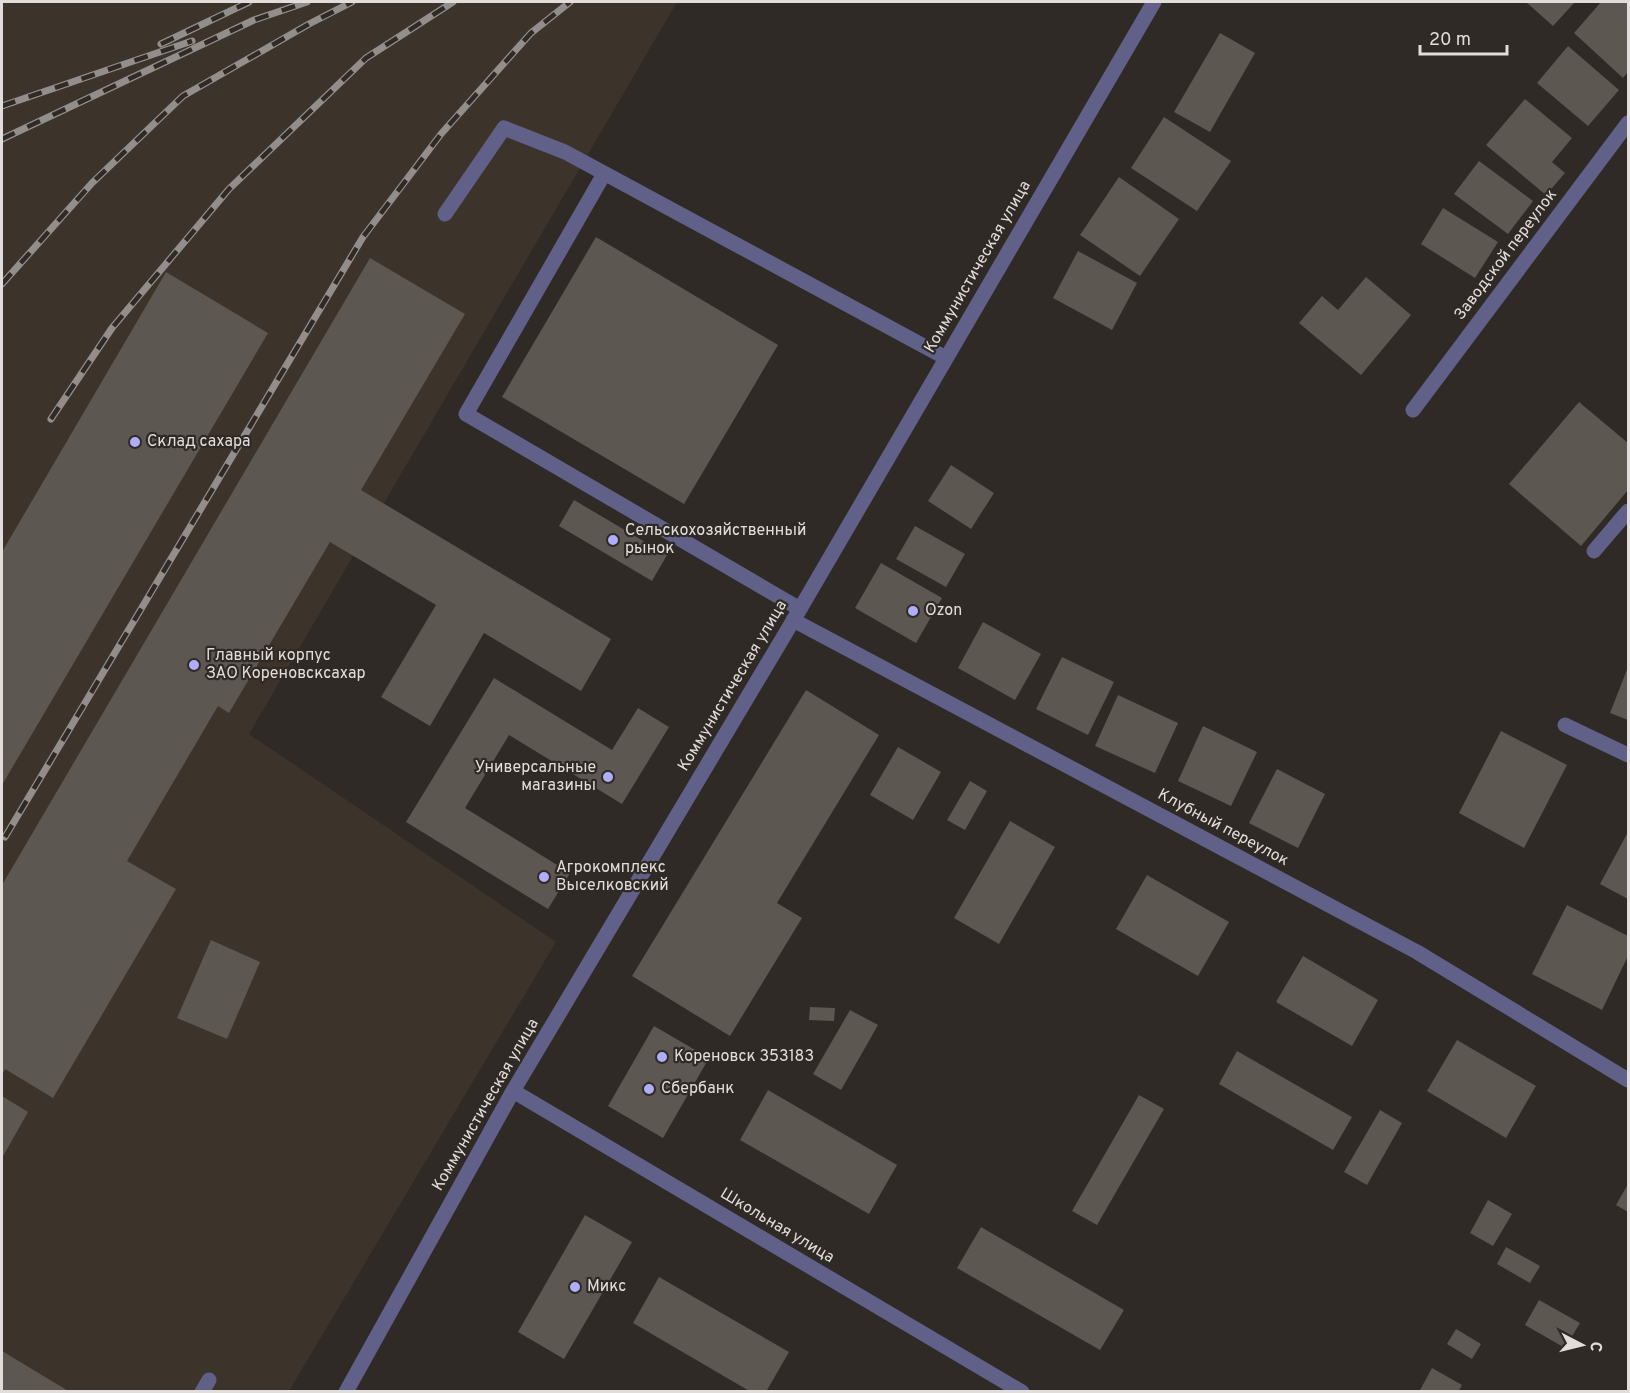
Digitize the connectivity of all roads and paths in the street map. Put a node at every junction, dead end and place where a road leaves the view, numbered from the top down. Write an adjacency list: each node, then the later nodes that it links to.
1 (1154, 2): 5 (street, Коммунистическая улица)
2 (1629, 123): 6 (street, Заводской переулок)
3 (604, 174): 4 (street); 5 (street); 9 (street, Клубный переулок)
4 (445, 214)
5 (946, 358): 9 (street, Коммунистическая улица)
6 (1413, 410)
7 (1629, 512): 8 (street)
8 (1594, 550)
9 (797, 614): 12 (street, Клубный переулок); 13 (street, Коммунистическая улица)
10 (1564, 724): 11 (street)
11 (1629, 755)
12 (1629, 1080)
13 (513, 1091): 14 (street, Коммунистическая улица); 15 (street, Школьная улица)
14 (346, 1392)
15 (1022, 1392)

